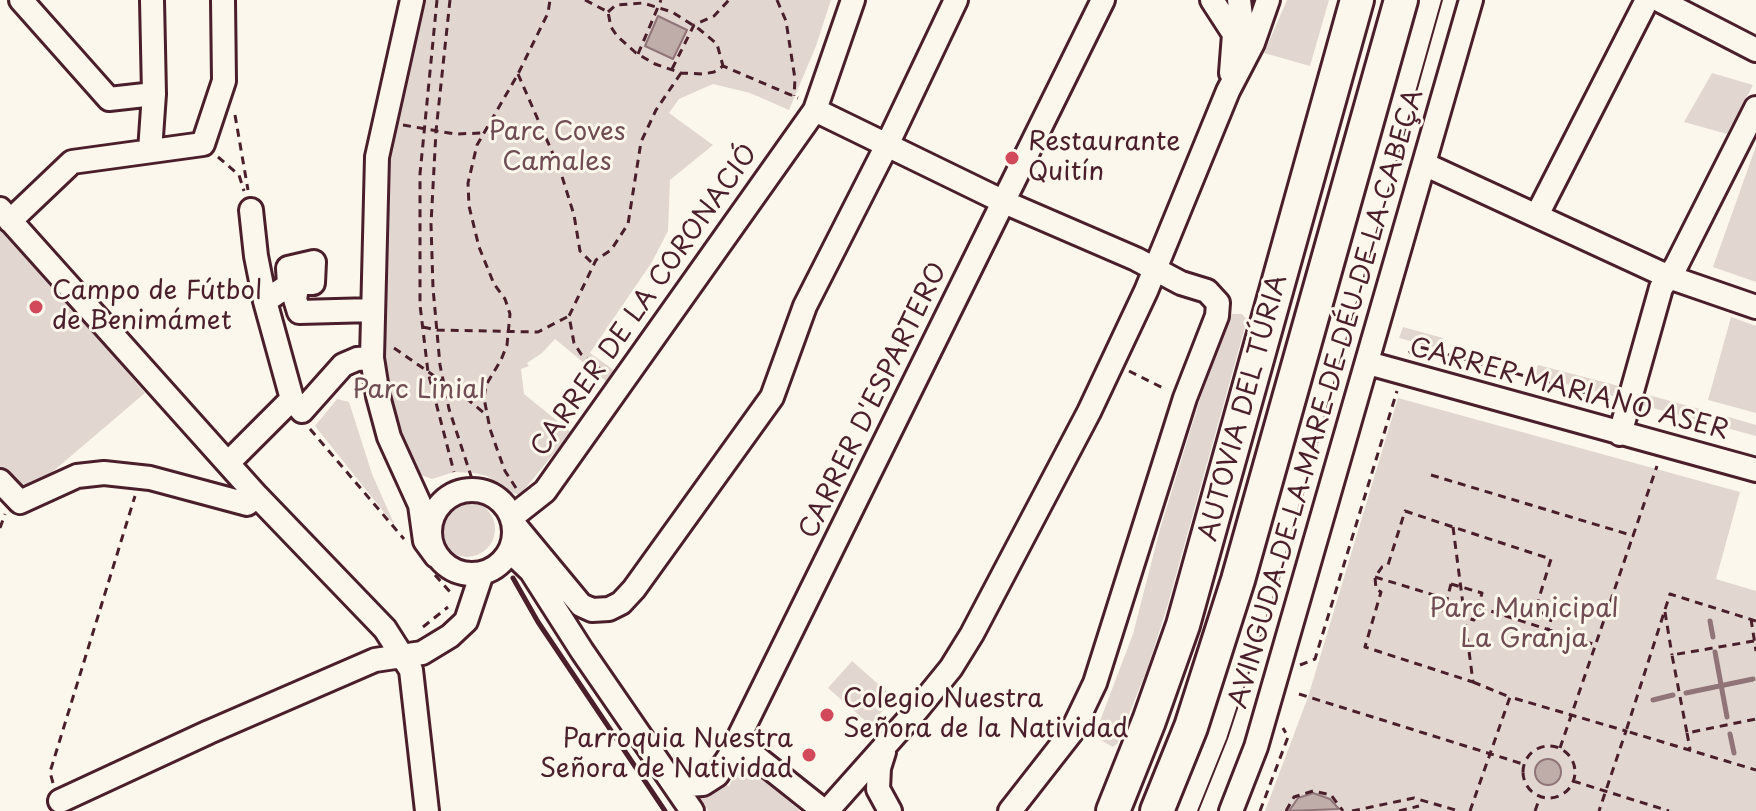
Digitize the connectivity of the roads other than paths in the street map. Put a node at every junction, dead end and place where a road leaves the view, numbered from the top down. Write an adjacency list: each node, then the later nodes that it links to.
1 (21, 0): 20 (street)
2 (152, 0): 20 (street)
3 (223, 0): 24 (street)
4 (412, 0): 34 (street)
5 (853, 0): 22 (street, CARRER DE LA CORONACIÓ)
6 (956, 0): 23 (street)
7 (1103, 0): 26 (street, CARRER D'ESPARTERO)
8 (1212, 0): 19 (street)
9 (1239, 0): 19 (street)
10 (1338, 0): 18 (highway)
11 (1357, 0): 18 (highway, AUTOVIA DEL TÚRIA)
12 (1401, 0): 59 (highway, AUTOVIA DEL TÚRIA)
13 (1471, 0): 25 (street, AVINGUDA DE LA MARE DE DÉU DE LA CABEÇA)
14 (1647, 0): 29 (street)
15 (1659, 0): 17 (street)
16 (1268, 1): 19 (street)
17 (1756, 50)
18 (1342, 53): 58 (highway, AUTOVIA DEL TÚRIA)
19 (1228, 91): 30 (street)
20 (154, 94): 24 (street)
21 (1756, 108): 31 (street)
22 (815, 110): 23 (street); 43 (street, CARRER DE LA CORONACIÓ)
23 (887, 145): 26 (street); 43 (street)
24 (150, 151): 28 (street)
25 (1424, 164): 29 (street); 36 (street, AVINGUDA DE LA MARE DE DÉU DE LA CABEÇA)
26 (1004, 202): 30 (street); 48 (street, CARRER D'ESPARTERO)
27 (251, 210): 32 (street)
28 (5, 215): 39 (street)
29 (1537, 215): 31 (street)
30 (1156, 270): 49 (street); 57 (street)
31 (1669, 277): 33 (street); 38 (street)
32 (265, 301): 34 (street); 37 (street)
33 (1756, 307)
34 (373, 310): 35 (street)
35 (378, 350): 37 (street); 45 (street)
36 (1368, 363): 38 (street, CARRER MARIANO ASER); 60 (street, AVINGUDA DE LA MARE DE DÉU DE LA CABEÇA)
37 (297, 405): 39 (street)
38 (1620, 434): 40 (street, CARRER MARIANO ASER)
39 (228, 463): 42 (street)
40 (1756, 470)
41 (0, 481): 42 (street)
42 (257, 496): 47 (street)
43 (513, 520): 44 (street); 45 (street)
44 (510, 551): 46 (street); 50 (street)
45 (433, 563): 46 (street)
46 (471, 573): 47 (street)
47 (399, 649): 52 (street); 53 (street)
48 (736, 741): 50 (street, CARRER D'ESPARTERO); 55 (street)
49 (886, 747): 51 (street); 56 (street)
50 (667, 773): 54 (street)
51 (850, 788): 55 (street); 56 (street)
52 (60, 801)
53 (427, 811)
54 (692, 811)
55 (825, 811)
56 (889, 811)
57 (1010, 811)
58 (1113, 811)
59 (1157, 811)
60 (1231, 811)

